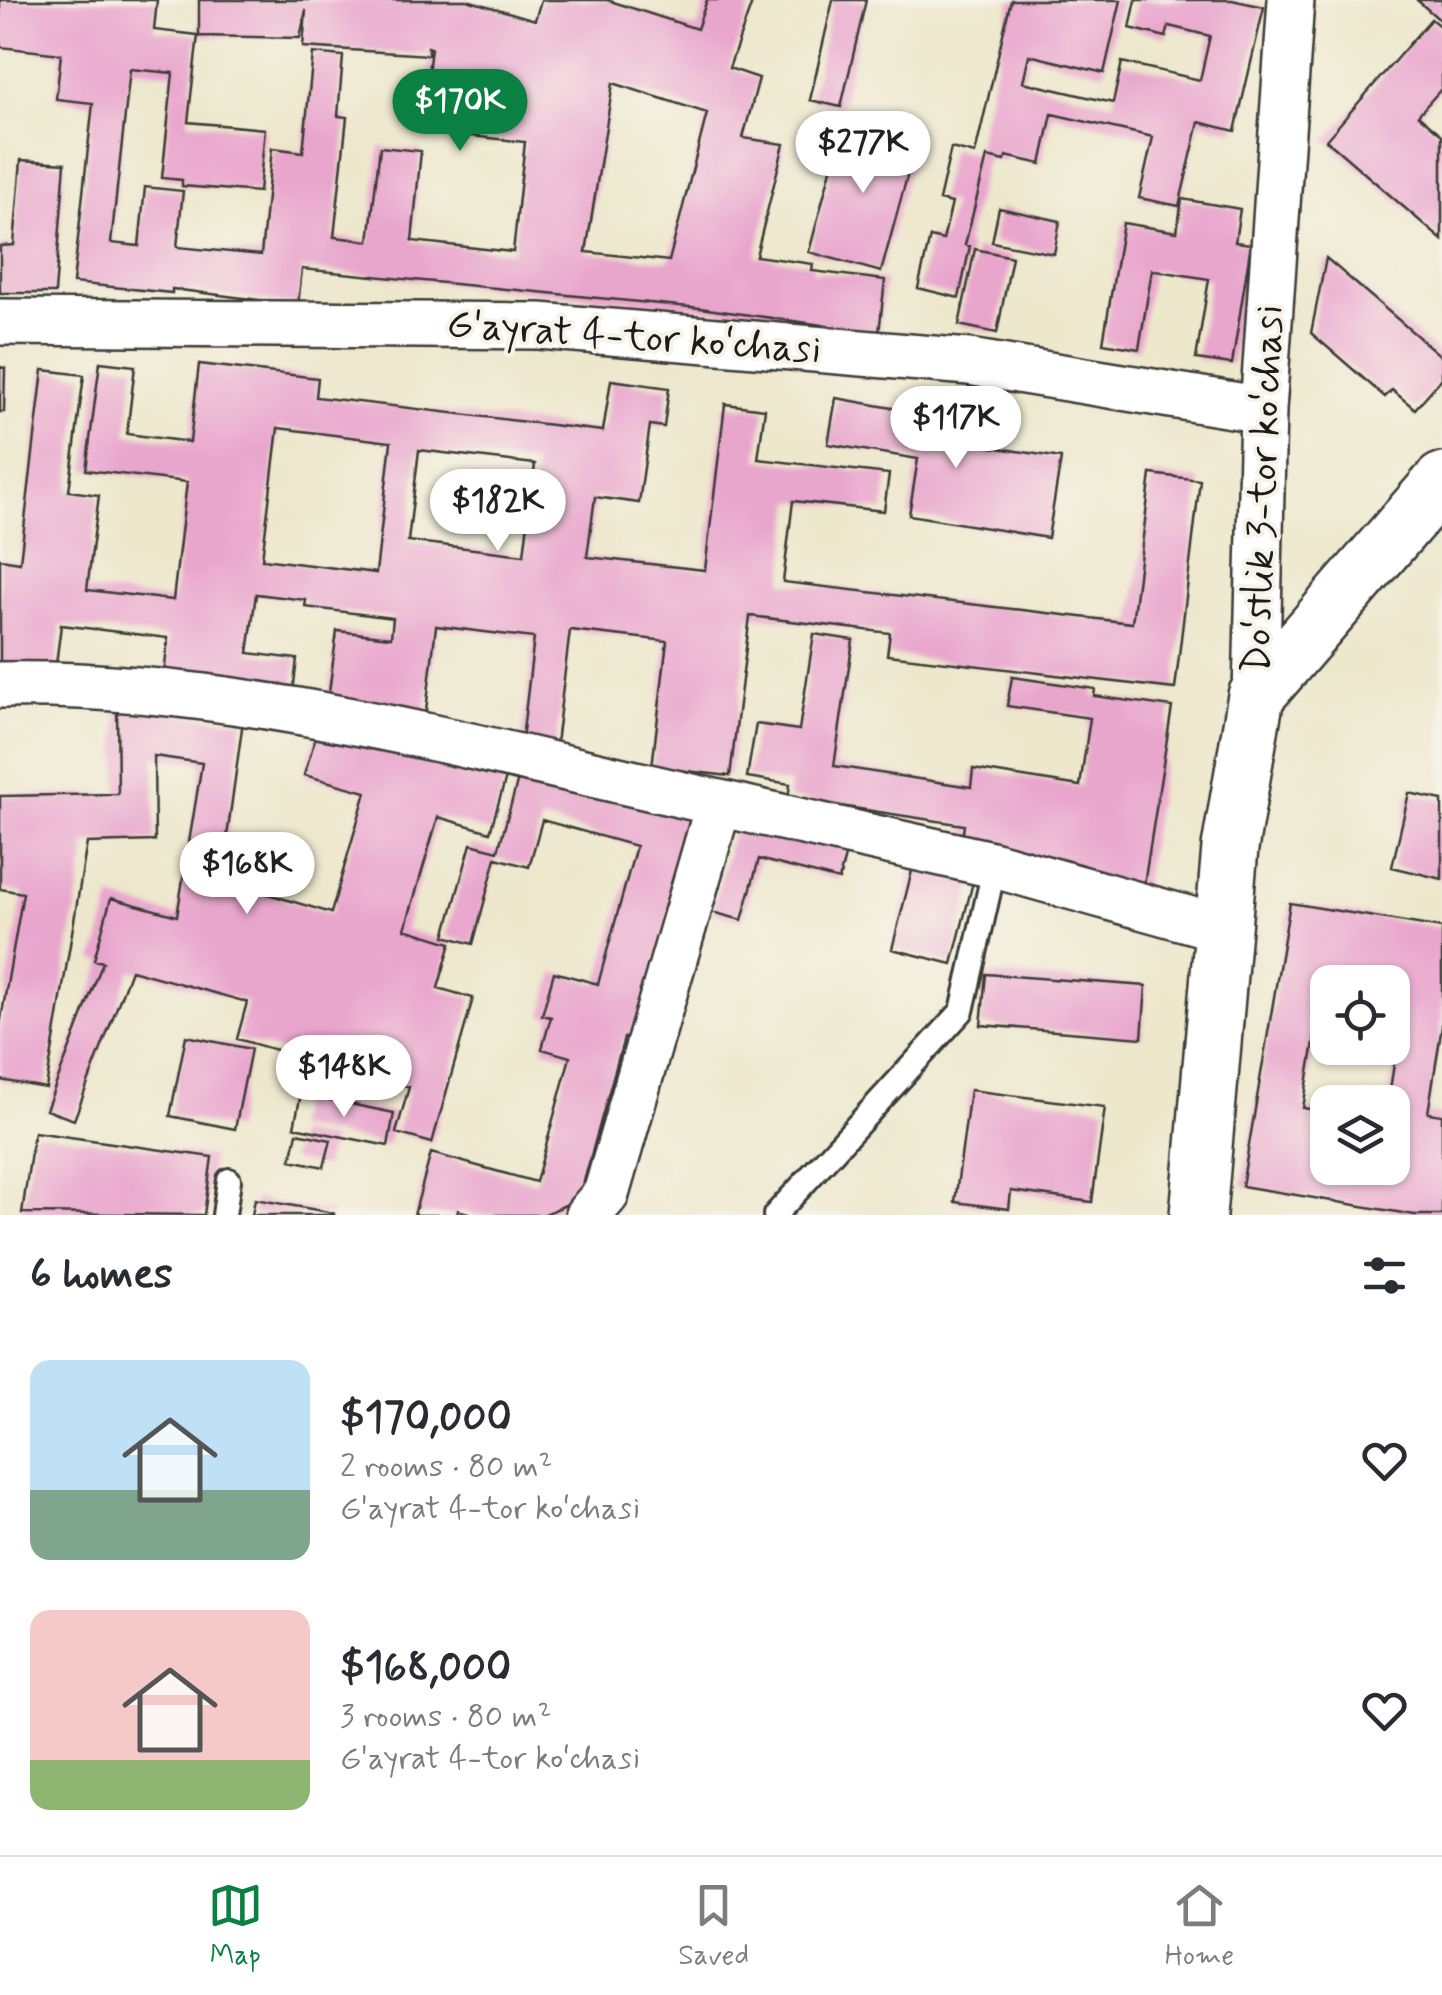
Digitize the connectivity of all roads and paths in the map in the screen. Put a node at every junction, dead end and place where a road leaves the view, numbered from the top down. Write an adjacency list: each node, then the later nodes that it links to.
1 (1291, 0): 3 (street, Doʻstlik 3-tor koʻchasi)
2 (0, 322): 3 (street, G'ayrat 4-tor koʻchasi)
3 (1263, 410): 6 (street, Doʻstlik 3-tor koʻchasi)
4 (1442, 481): 6 (street, Doʻstlik 3-tor koʻchasi)
5 (0, 686): 7 (street)
6 (1256, 696): 9 (street)
7 (719, 803): 8 (street); 12 (street)
8 (995, 865): 9 (street); 13 (lane)
9 (1223, 929): 14 (street)
10 (229, 1180): 11 (lane)
11 (224, 1215)
12 (588, 1215)
13 (775, 1215)
14 (1198, 1215)

